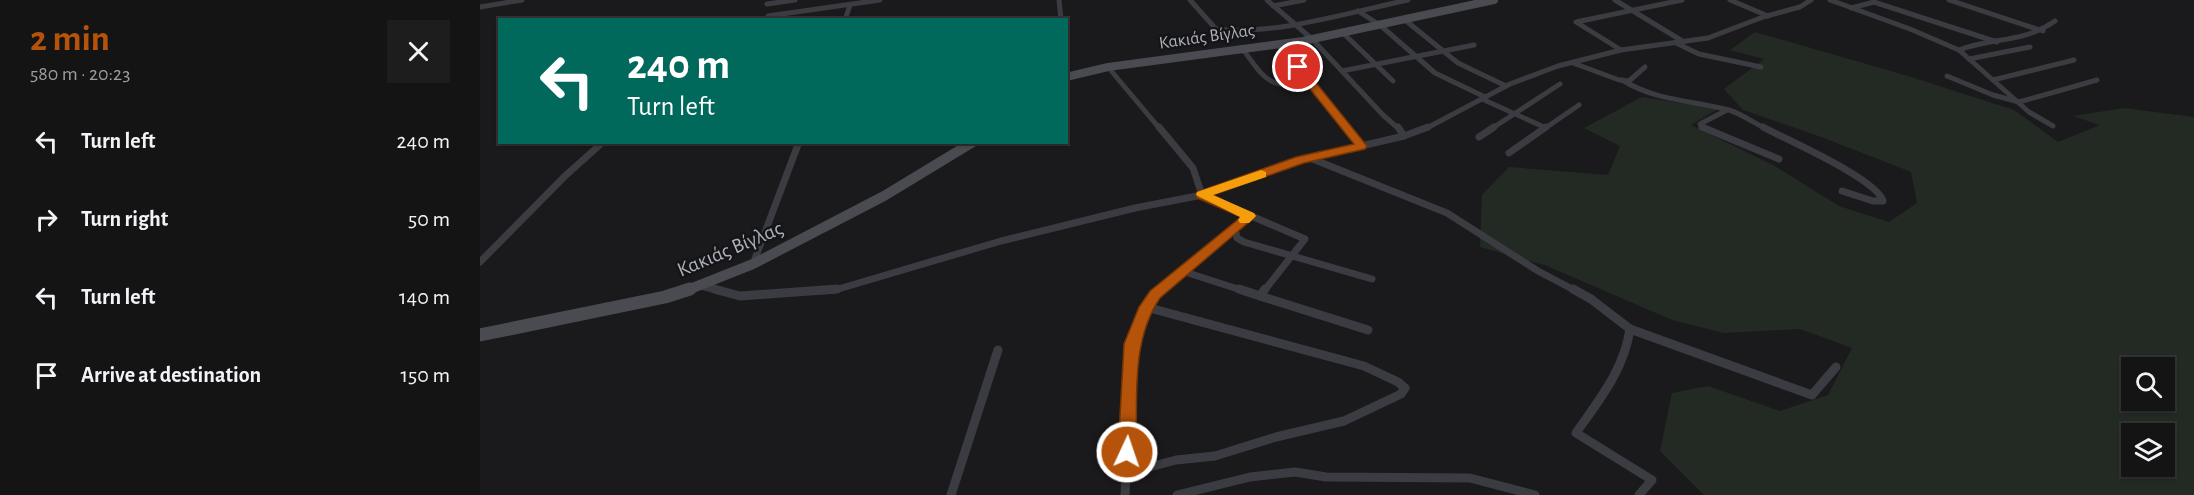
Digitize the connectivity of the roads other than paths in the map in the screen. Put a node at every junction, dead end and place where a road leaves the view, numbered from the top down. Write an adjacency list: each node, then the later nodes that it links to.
1 (497, 0): 21 (street)
2 (522, 0): 21 (street)
3 (795, 0): 18 (street)
4 (880, 0): 20 (street)
5 (1059, 0): 30 (street)
6 (1190, 0): 33 (street)
7 (1267, 0): 22 (street)
8 (1281, 0): 22 (street)
9 (1304, 0): 22 (street)
10 (1408, 0): 25 (street)
11 (1494, 0): 19 (street, Κακιάς Βίγλας)
12 (1615, 0): 26 (street)
13 (1682, 0): 26 (street)
14 (1730, 0): 27 (street)
15 (1811, 0): 27 (street)
16 (1830, 0): 24 (street)
17 (1949, 0): 35 (street)
18 (767, 2): 28 (street)
19 (1469, 2): 31 (street, Κακιάς Βίγλας)
20 (850, 4): 28 (street); 29 (street)
21 (490, 5): 23 (street)
22 (1273, 5): 33 (street)
23 (480, 7)
24 (1851, 8): 38 (street); 45 (street)
25 (1358, 10): 33 (street); 34 (street)
26 (1634, 11): 39 (street); 44 (street)
27 (1768, 16): 39 (street)
28 (767, 18)
29 (846, 18)
30 (1061, 18)
31 (1405, 20): 34 (street, Κακιάς Βίγλας); 46 (street)
32 (2055, 21): 35 (street)
33 (1293, 23): 37 (street)
34 (1380, 25): 36 (street, Κακιάς Βίγλας); 47 (street)
35 (2043, 31): 38 (street)
36 (1343, 33): 37 (street, Κακιάς Βίγλας); 51 (street)
37 (1312, 39): 40 (street, Κακιάς Βίγλας); 55 (street)
38 (1997, 42): 45 (street)
39 (1680, 43): 44 (street); 54 (street)
40 (1278, 44): 43 (street, Κακιάς Βίγλας); 62 (street)
41 (1474, 45): 46 (street)
42 (2030, 47): 48 (street)
43 (1242, 48): 53 (street, Κακιάς Βίγλας); 62 (street)
44 (1621, 50): 50 (street)
45 (1959, 50): 48 (street)
46 (1444, 51): 47 (street); 64 (street)
47 (1416, 57): 51 (street); 65 (street)
48 (1969, 59): 59 (street)
49 (2074, 60): 59 (street)
50 (1571, 63): 58 (street); 64 (street)
51 (1376, 64): 55 (street); 61 (street)
52 (1644, 66): 58 (street)
53 (1108, 67): 57 (street, Κακιάς Βίγλας); 82 (street)
54 (1761, 67)
55 (1342, 71): 72 (street)
56 (1947, 76): 66 (street)
57 (1068, 77)
58 (1622, 80): 68 (street)
59 (1993, 80): 66 (street)
60 (2097, 80): 66 (street)
61 (1394, 81)
62 (1311, 83): 77 (street)
63 (1560, 84): 69 (street)
64 (1506, 86): 65 (street)
65 (1483, 98): 69 (street); 72 (street)
66 (2019, 102): 70 (street)
67 (1579, 105): 71 (street)
68 (1727, 110): 80 (street); 81 (street)
69 (1515, 112): 71 (street); 73 (street)
70 (2053, 126)
71 (1544, 127): 78 (street)
72 (1404, 136): 77 (street)
73 (1479, 137)
74 (601, 144): 86 (street)
75 (798, 144): 87 (street)
76 (971, 144): 87 (street, Κακιάς Βίγλας)
77 (1361, 146): 79 (street)
78 (1509, 153)
79 (1310, 158): 82 (street); 93 (street)
80 (1779, 159)
81 (1842, 191)
82 (1202, 195): 83 (street); 90 (street)
83 (1250, 216): 84 (street); 85 (street)
84 (1235, 228): 85 (street); 88 (street)
85 (1291, 256): 89 (street); 91 (street)
86 (480, 262)
87 (753, 264): 90 (street, Κακιάς Βίγλας)
88 (1182, 271): 91 (street); 92 (street)
89 (1372, 279)
90 (701, 286): 95 (street, Κακιάς Βίγλας)
91 (1260, 296): 94 (street)
92 (1146, 307): 98 (street); 98 (street)
93 (1630, 329): 97 (street); 103 (street)
94 (1368, 330)
95 (480, 335)
96 (998, 350): 99 (street)
97 (1836, 368)
98 (1127, 473): 100 (street)
99 (951, 495)
100 (1125, 495)
101 (1177, 495): 102 (street)
102 (1535, 495)
103 (1639, 495)

